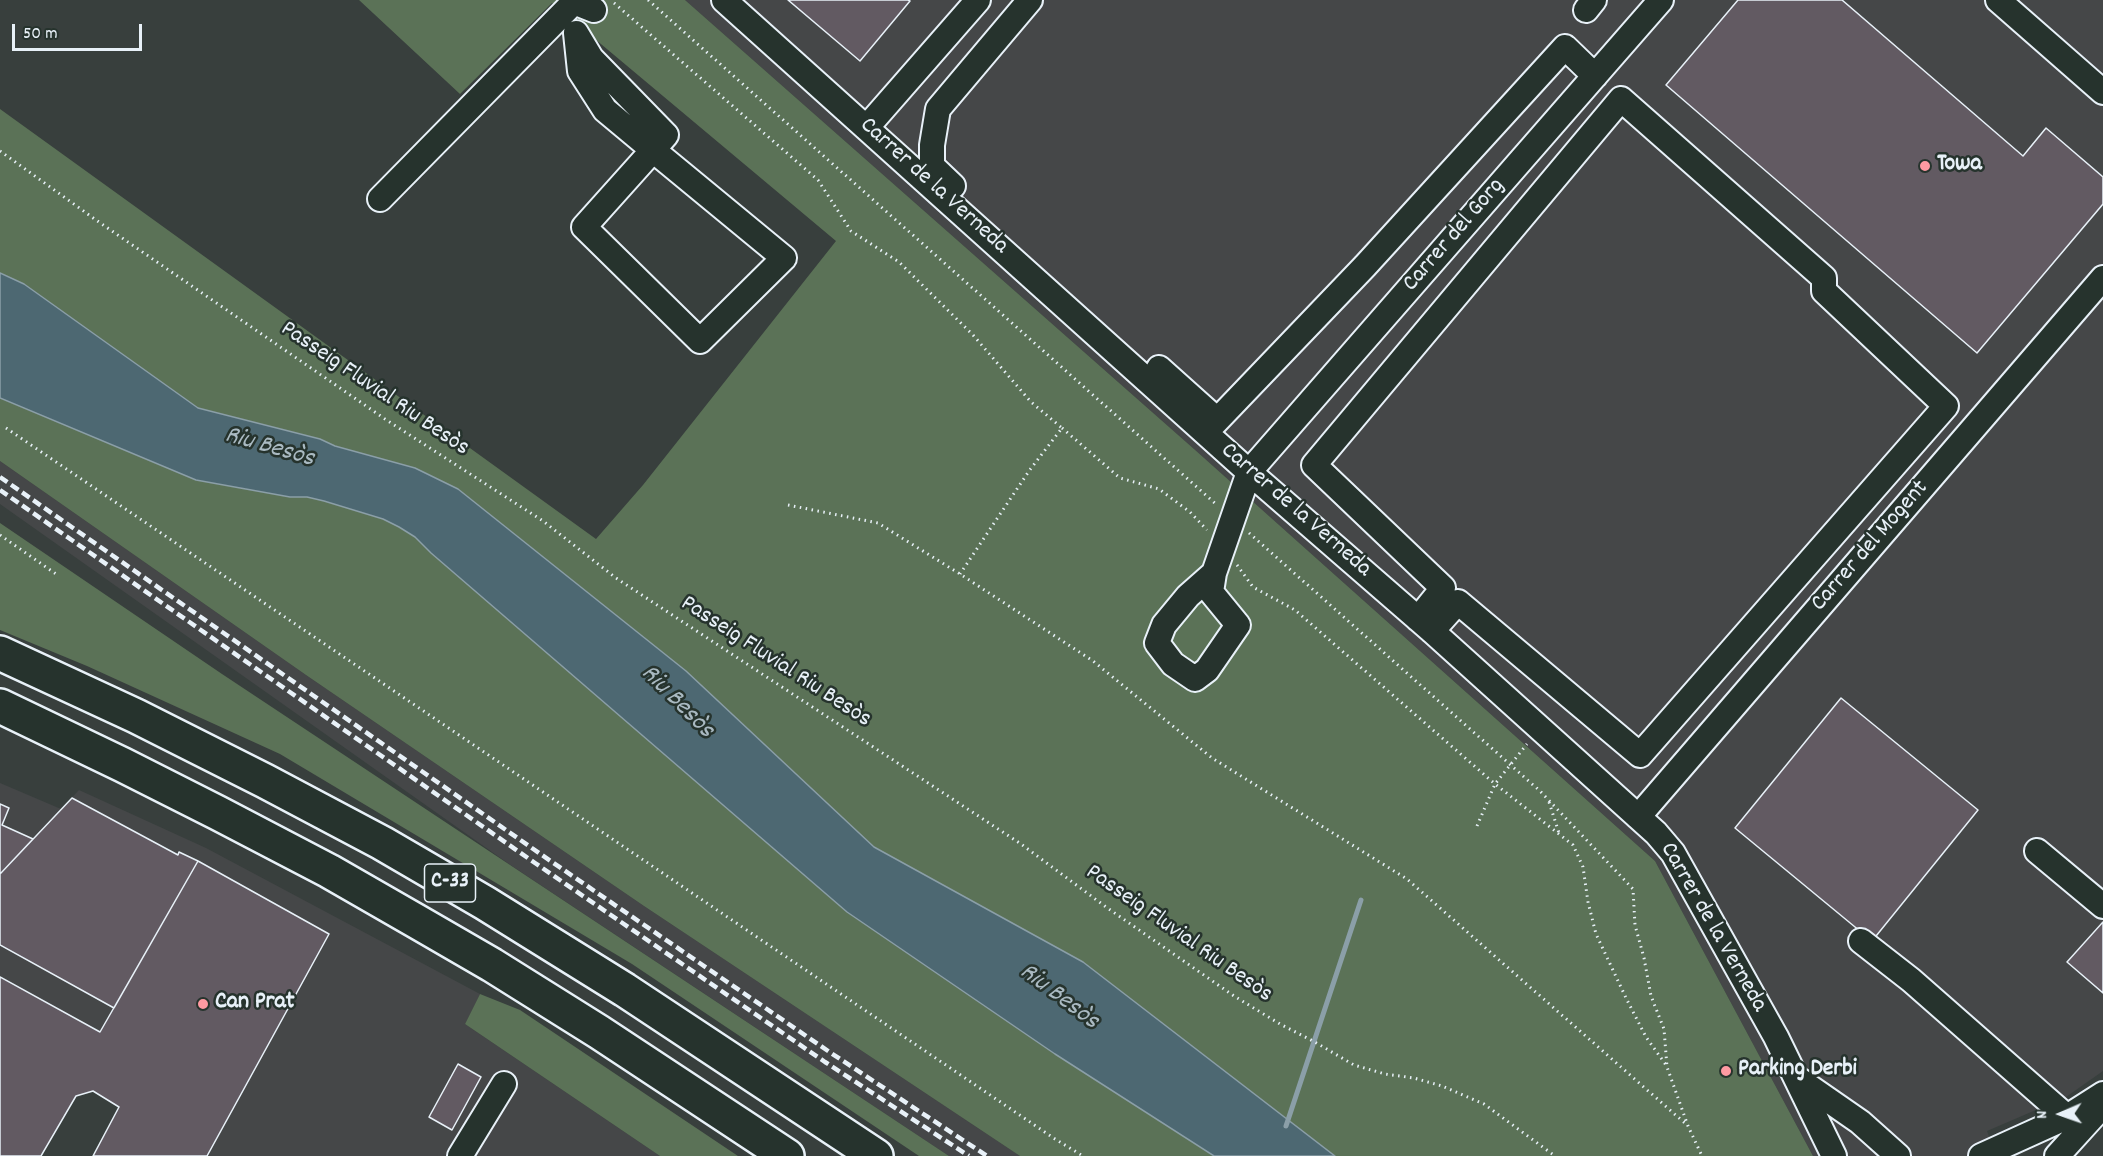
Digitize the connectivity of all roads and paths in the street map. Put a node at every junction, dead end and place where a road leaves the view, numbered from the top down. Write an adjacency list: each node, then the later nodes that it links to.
1 (724, 0): 9 (street, Carrer de la Verneda)
2 (978, 0): 9 (street)
3 (1030, 0): 14 (street)
4 (1661, 0): 7 (street, Carrer del Gorg)
5 (1998, 0): 8 (street)
6 (602, 3): 10 (street); 12 (street); 16 (path)
7 (1595, 76): 14 (street); 17 (street, Carrer del Gorg)
8 (2103, 92)
9 (867, 127): 14 (street, Carrer de la Verneda)
10 (653, 150): 10 (street)
11 (0, 151): 49 (path, Passeig Fluvial Riu Besòs)
12 (380, 199)
13 (2103, 278): 30 (street, Carrer del Mogent)
14 (1212, 426): 17 (street, Carrer de la Verneda)
15 (6, 428): 48 (path)
16 (1062, 428): 20 (path); 23 (path)
17 (1249, 472): 20 (street); 24 (street, Carrer de la Verneda)
18 (788, 505): 23 (path)
19 (0, 535): 22 (path)
20 (1223, 547): 21 (street); 28 (path)
21 (1214, 573)
22 (56, 574)
23 (960, 574): 42 (path)
24 (1425, 625): 24 (street); 27 (street, Carrer de la Verneda)
25 (0, 653): 47 (highway, C-33)
26 (0, 706): 46 (highway, C-33)
27 (1539, 728): 28 (path); 30 (street, Carrer de la Verneda)
28 (1495, 784): 31 (path); 32 (path)
29 (1548, 800): 32 (path)
30 (1638, 817): 37 (street, Carrer de la Verneda)
31 (1477, 826)
32 (1560, 835): 36 (path)
33 (2037, 850): 34 (street)
34 (2103, 906)
35 (1861, 941): 40 (street)
36 (1667, 1067)
37 (1796, 1078): 41 (street, Carrer de la Verneda); 43 (street, Carrer de la Verneda)
38 (504, 1084): 45 (street)
39 (2101, 1106): 40 (street); 52 (street)
40 (2067, 1117): 44 (street)
41 (1860, 1122): 43 (street); 51 (street, Carrer de la Verneda)
42 (1688, 1126)
43 (1822, 1133): 50 (street, Carrer de la Verneda)
44 (1997, 1153)
45 (460, 1156)
46 (787, 1156)
47 (876, 1156)
48 (1083, 1156)
49 (1555, 1156)
50 (1834, 1156)
51 (1898, 1156)
52 (2057, 1156)

